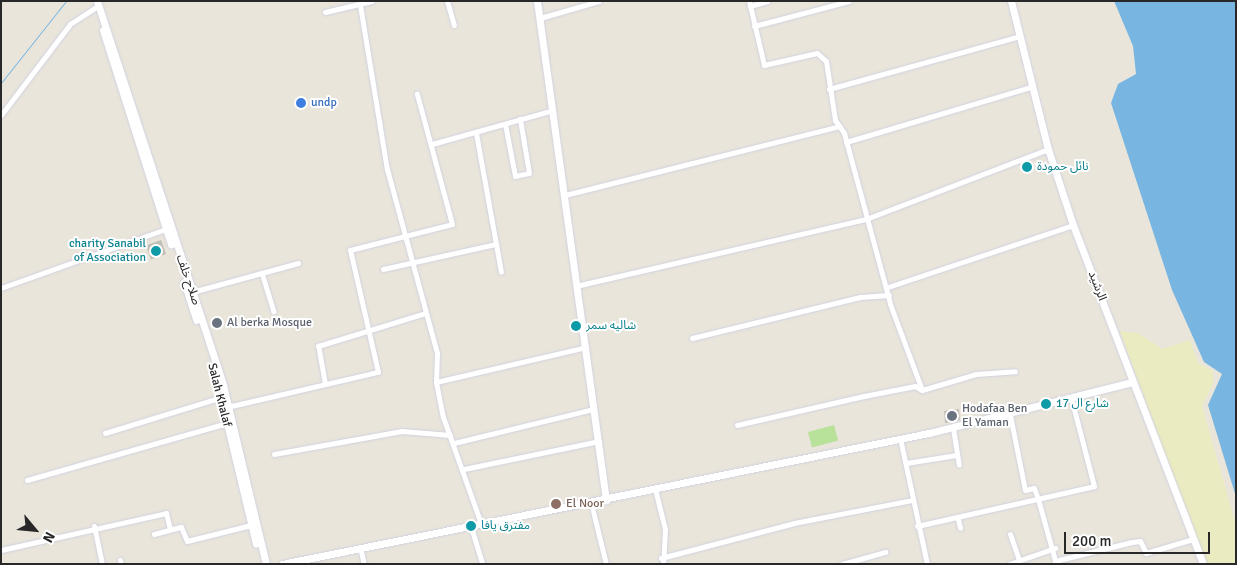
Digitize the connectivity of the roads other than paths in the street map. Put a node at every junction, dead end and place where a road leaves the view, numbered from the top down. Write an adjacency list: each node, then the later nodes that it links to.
1 (372, 1): 10 (street)
2 (447, 1): 13 (street)
3 (537, 1): 12 (main road)
4 (599, 1): 12 (street)
5 (766, 1): 9 (street)
6 (849, 1): 14 (street)
7 (1011, 1): 15 (main road, الرشيد)
8 (97, 3): 20 (street); 31 (main road); 42 (main road, صلاح خلف)
9 (749, 4): 14 (street)
10 (360, 5): 11 (street); 32 (street)
11 (325, 12)
12 (540, 18): 19 (main road)
13 (454, 25)
14 (754, 26): 17 (street)
15 (1020, 36): 16 (main road, الرشيد); 17 (street)
16 (1031, 87): 25 (street); 27 (main road, الرشيد)
17 (830, 89): 23 (street)
18 (417, 94): 26 (street)
19 (550, 111): 21 (street); 28 (main road)
20 (1, 115)
21 (520, 120): 22 (street); 22 (street)
22 (506, 124): 24 (street)
23 (839, 126): 25 (street); 28 (street)
24 (476, 132): 26 (street); 33 (street)
25 (846, 142): 29 (street)
26 (432, 144): 32 (street)
27 (1048, 149): 29 (street); 30 (main road, الرشيد)
28 (565, 195): 39 (main road)
29 (866, 219): 39 (street); 40 (street)
30 (1073, 225): 40 (street); 51 (main road, الرشيد)
31 (166, 229): 41 (street); 54 (main road, Salah Khalaf)
32 (408, 236): 34 (street); 46 (street)
33 (496, 244): 34 (street); 37 (street)
34 (414, 262): 36 (street); 45 (street)
35 (298, 263): 38 (street)
36 (383, 270)
37 (501, 272)
38 (262, 274): 42 (street); 44 (street)
39 (580, 285): 48 (main road)
40 (888, 287): 43 (street)
41 (1, 288)
42 (192, 292): 56 (main road, صلاح خلف)
43 (888, 295): 47 (street); 53 (street)
44 (274, 312)
45 (425, 313): 46 (street); 50 (street)
46 (367, 330): 52 (street); 52 (street)
47 (692, 338)
48 (586, 347): 50 (street); 57 (main road)
49 (1015, 371): 53 (street)
50 (436, 382): 63 (street)
51 (1132, 382): 55 (main road); 88 (main road, الرشيد)
52 (325, 384): 56 (street)
53 (922, 390): 60 (street)
54 (222, 397): 59 (main road, Salah Khalaf); 62 (street)
55 (1071, 398): 58 (main road); 74 (street)
56 (227, 408): 98 (main road, صلاح خلف)
57 (594, 409): 65 (main road); 66 (street)
58 (1010, 415): 61 (main road); 74 (street)
59 (226, 423): 72 (street); 80 (main road, Salah Khalaf)
60 (737, 425)
61 (953, 428): 64 (main road); 68 (street)
62 (104, 433)
63 (451, 435): 66 (street); 67 (street)
64 (900, 438): 69 (street); 75 (main road)
65 (599, 441): 71 (street); 75 (main road)
66 (454, 443): 71 (street)
67 (274, 454)
68 (956, 455): 69 (street); 70 (street)
69 (906, 463): 76 (street)
70 (959, 465)
71 (464, 468): 79 (street)
72 (27, 480)
73 (656, 493): 94 (street)
74 (1038, 499): 78 (street); 90 (street)
75 (606, 500): 77 (main road)
76 (912, 500): 82 (street); 94 (street)
77 (591, 503): 79 (main road); 102 (street)
78 (958, 519): 82 (street); 84 (street)
79 (481, 524): 83 (main road)
80 (251, 525): 85 (street); 97 (main road, Salah Khalaf)
81 (94, 526): 85 (street); 91 (street); 96 (street)
82 (916, 526): 104 (street)
83 (471, 527): 89 (main road); 101 (street)
84 (960, 528)
85 (170, 529): 86 (street)
86 (154, 534)
87 (1010, 534): 93 (street)
88 (1193, 539): 95 (street); 106 (main road, الرشيد)
89 (360, 547): 99 (main road); 100 (street)
90 (1055, 548): 93 (street); 95 (street)
91 (1, 550)
92 (885, 552): 103 (street)
93 (1019, 560): 105 (street)
94 (662, 561)
95 (1056, 562)
96 (102, 564)
97 (261, 564)
98 (266, 564)
99 (282, 564)
100 (364, 564)
101 (482, 564)
102 (606, 564)
103 (842, 564)
104 (927, 564)
105 (1009, 564)
106 (1203, 564)

